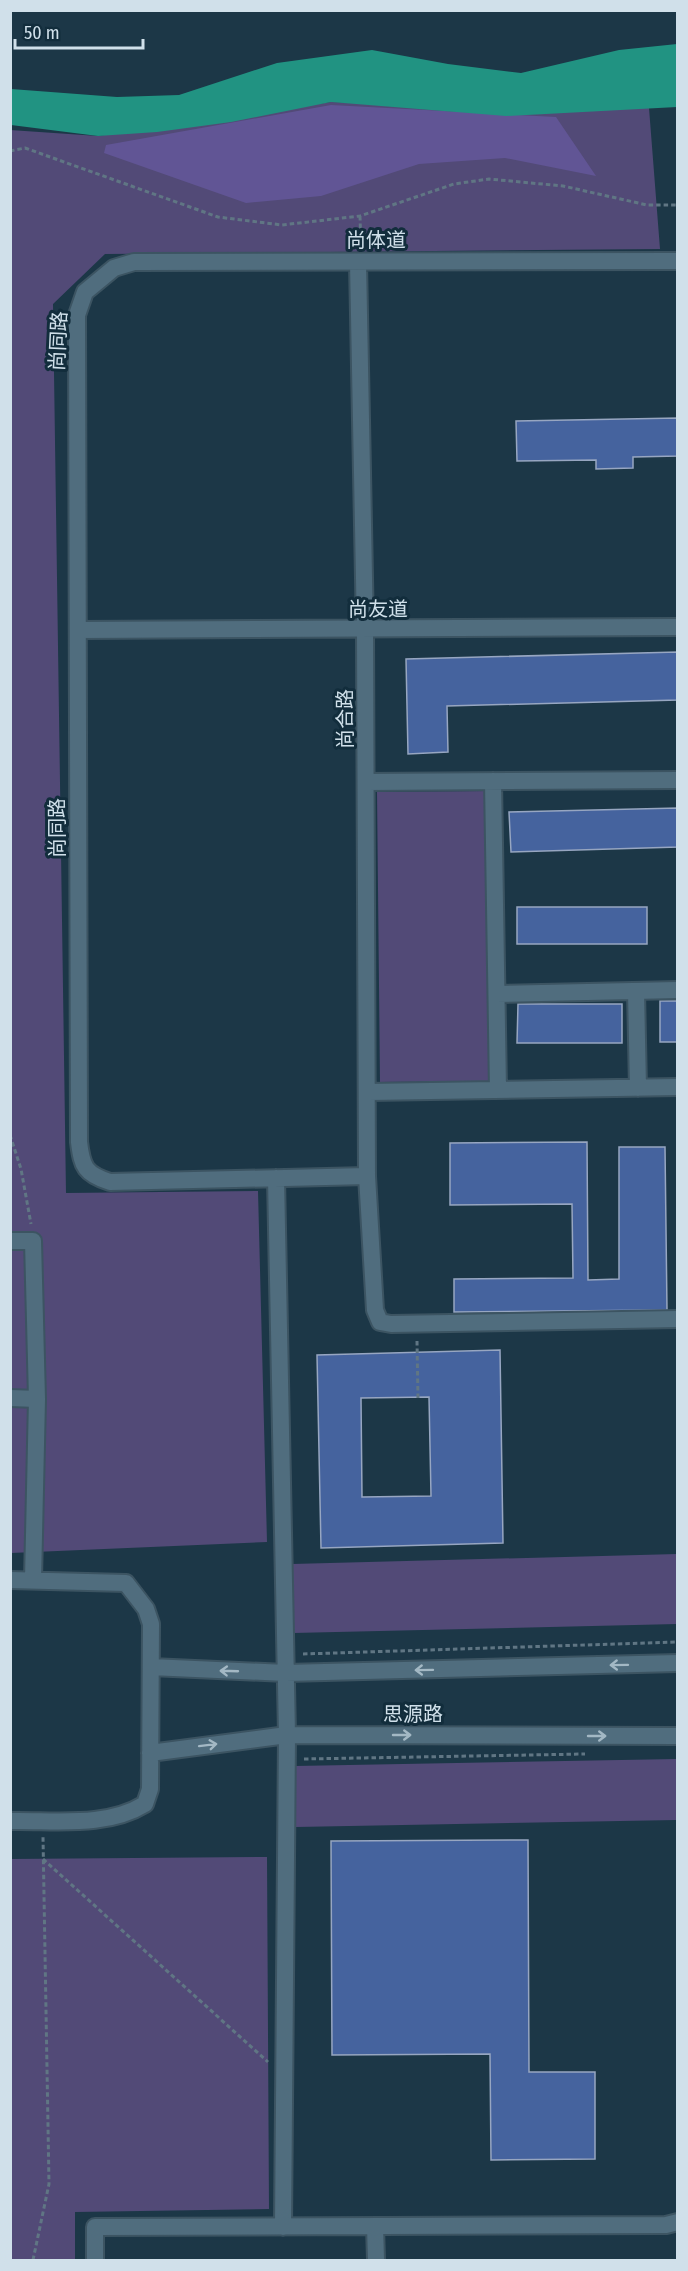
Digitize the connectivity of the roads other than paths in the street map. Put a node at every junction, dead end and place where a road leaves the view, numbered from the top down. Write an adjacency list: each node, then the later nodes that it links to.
1 (678, 261): 2 (street, 尚体道)
2 (359, 262): 3 (street, 尚体道); 6 (street, 尚合路)
3 (85, 291): 5 (street, 尚同路)
4 (678, 627): 6 (street, 尚友道)
5 (78, 630): 6 (street, 尚友道); 18 (street, 尚同路)
6 (365, 630): 9 (street, 尚合路)
7 (678, 780): 8 (street)
8 (493, 781): 9 (street); 12 (street)
9 (366, 782): 16 (street, 尚合路)
10 (678, 990): 11 (street)
11 (636, 991): 12 (street); 14 (street)
12 (497, 994): 15 (street)
13 (678, 1087): 14 (street)
14 (638, 1088): 15 (street)
15 (498, 1090): 16 (street)
16 (369, 1092): 17 (street, 尚合路)
17 (368, 1176): 18 (street, 尚同路); 20 (street, 尚合路)
18 (276, 1178): 27 (street)
19 (10, 1241): 22 (street)
20 (678, 1319)
21 (10, 1398): 22 (street)
22 (37, 1398): 24 (street)
23 (10, 1580): 24 (street)
24 (33, 1580): 26 (street)
25 (678, 1664): 27 (street, one-way to 27)
26 (151, 1667): 27 (street, one-way to 26); 30 (street)
27 (286, 1673): 28 (street)
28 (287, 1735): 29 (street, 思源路, one-way to 29); 30 (street, 思源路, one-way to 28); 34 (street)
29 (678, 1736)
30 (150, 1753): 31 (street)
31 (10, 1821)
32 (678, 2222): 33 (street)
33 (375, 2226): 34 (street); 36 (street)
34 (283, 2227): 35 (street)
35 (95, 2260)
36 (376, 2260)

